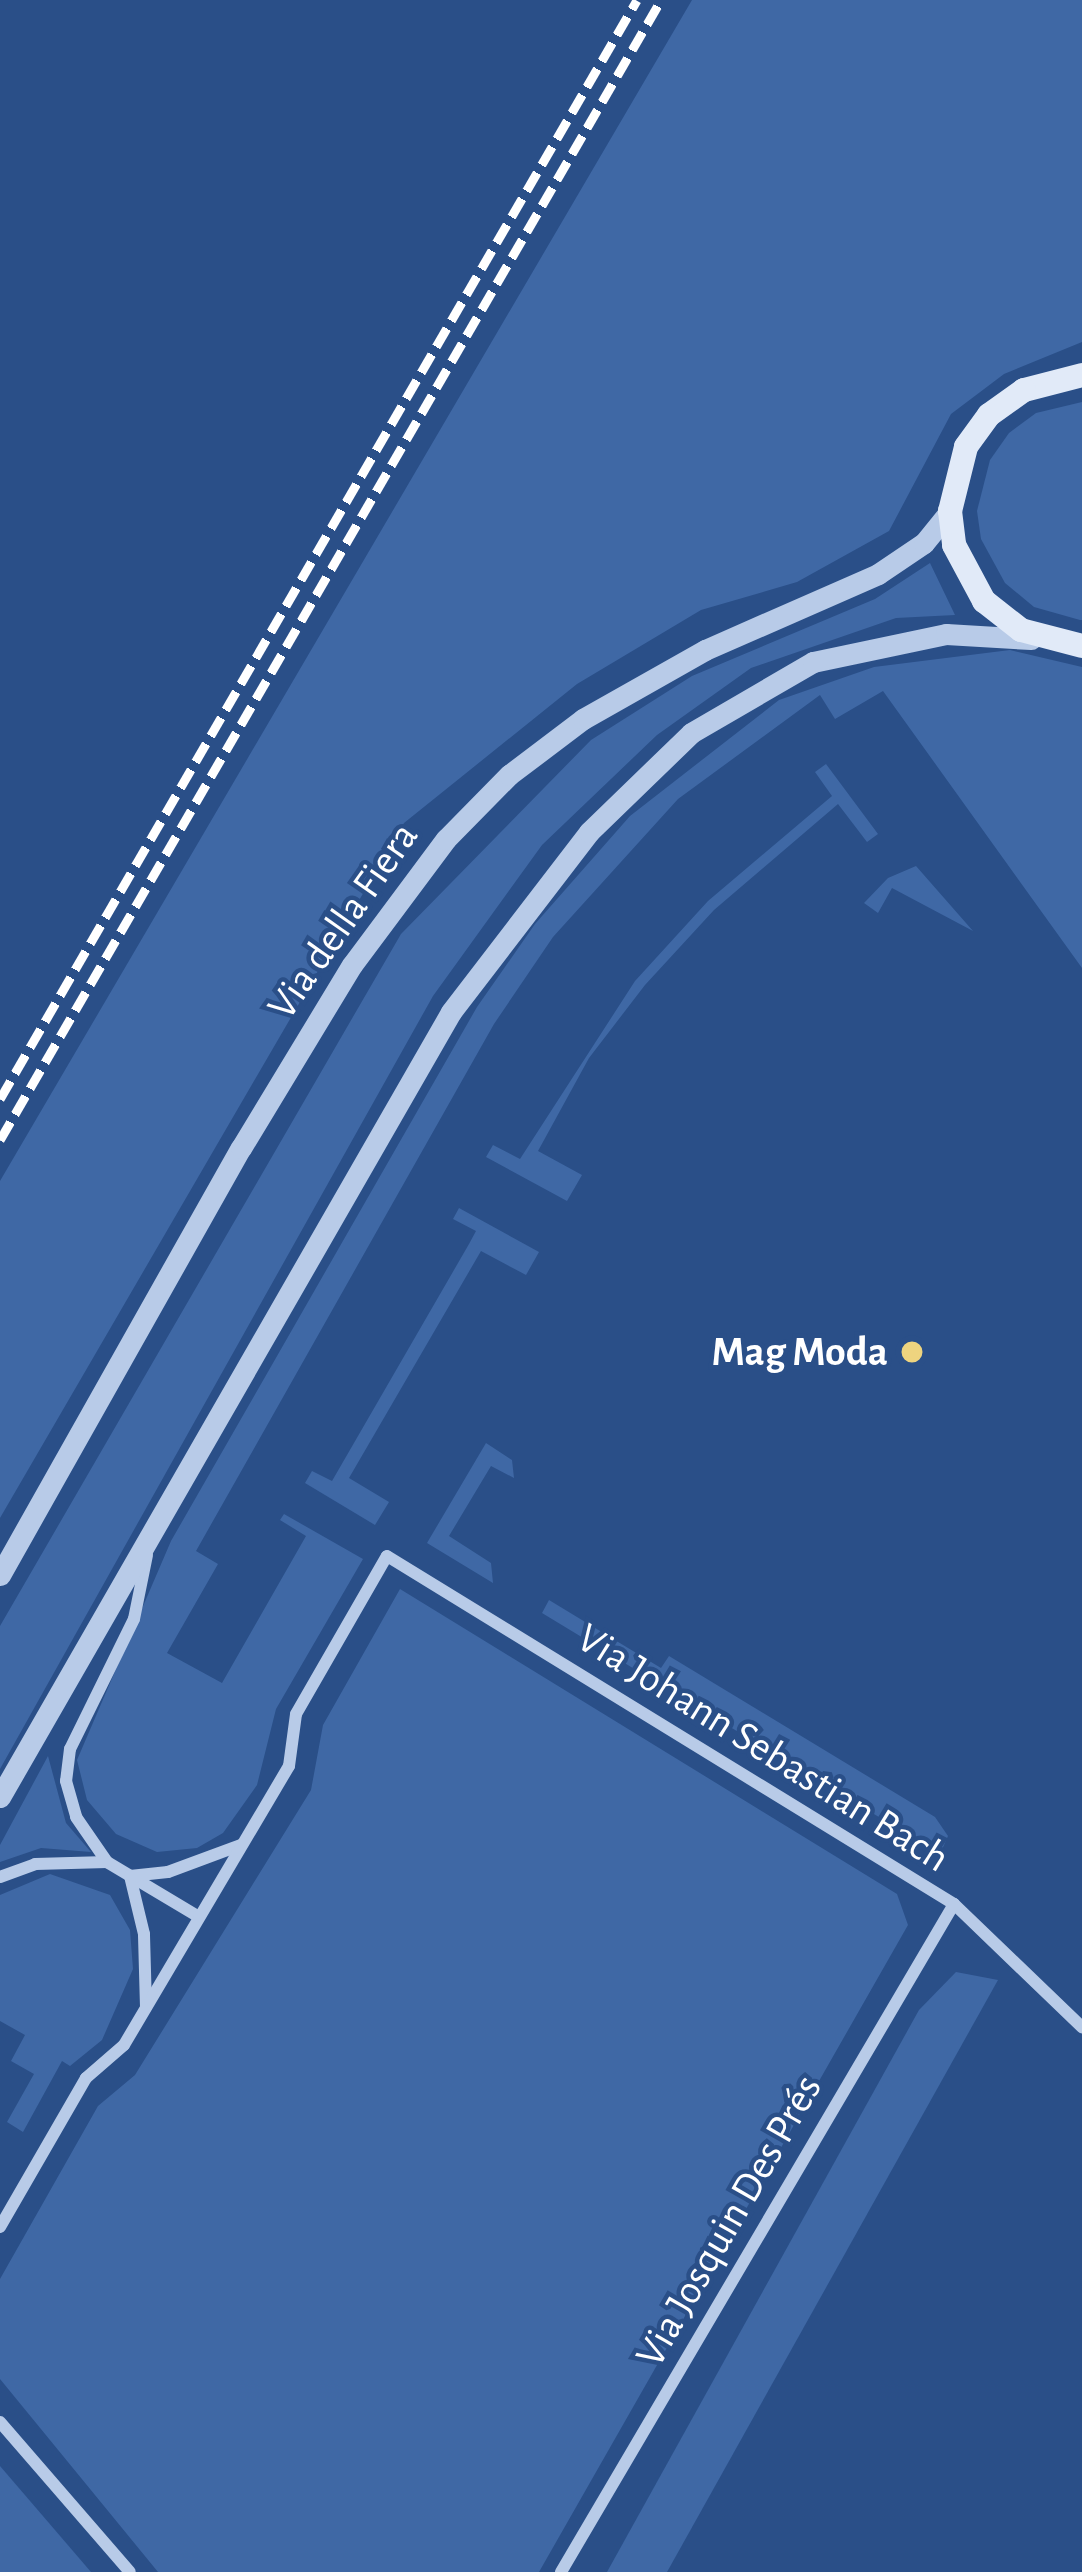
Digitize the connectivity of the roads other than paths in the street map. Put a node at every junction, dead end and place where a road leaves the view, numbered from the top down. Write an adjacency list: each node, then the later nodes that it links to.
1 (1082, 376): 2 (main road)
2 (950, 511): 3 (main road); 6 (street, Via della Fiera)
3 (1051, 642): 4 (main road); 5 (street)
4 (1082, 646)
5 (151, 1532): 7 (street); 9 (street)
6 (0, 1575)
7 (0, 1797)
8 (243, 1844): 10 (street); 12 (street, Via Johann Sebastian Bach); 13 (street)
9 (107, 1862): 10 (street); 11 (street)
10 (130, 1876): 13 (street); 14 (street)
11 (0, 1877)
12 (954, 1904): 15 (street, Via Johann Sebastian Bach); 19 (street, Via Josquin Des Prés)
13 (199, 1918): 14 (street)
14 (146, 2008): 16 (street)
15 (1082, 2026)
16 (0, 2227)
17 (0, 2422): 18 (street)
18 (130, 2572)
19 (561, 2572)

